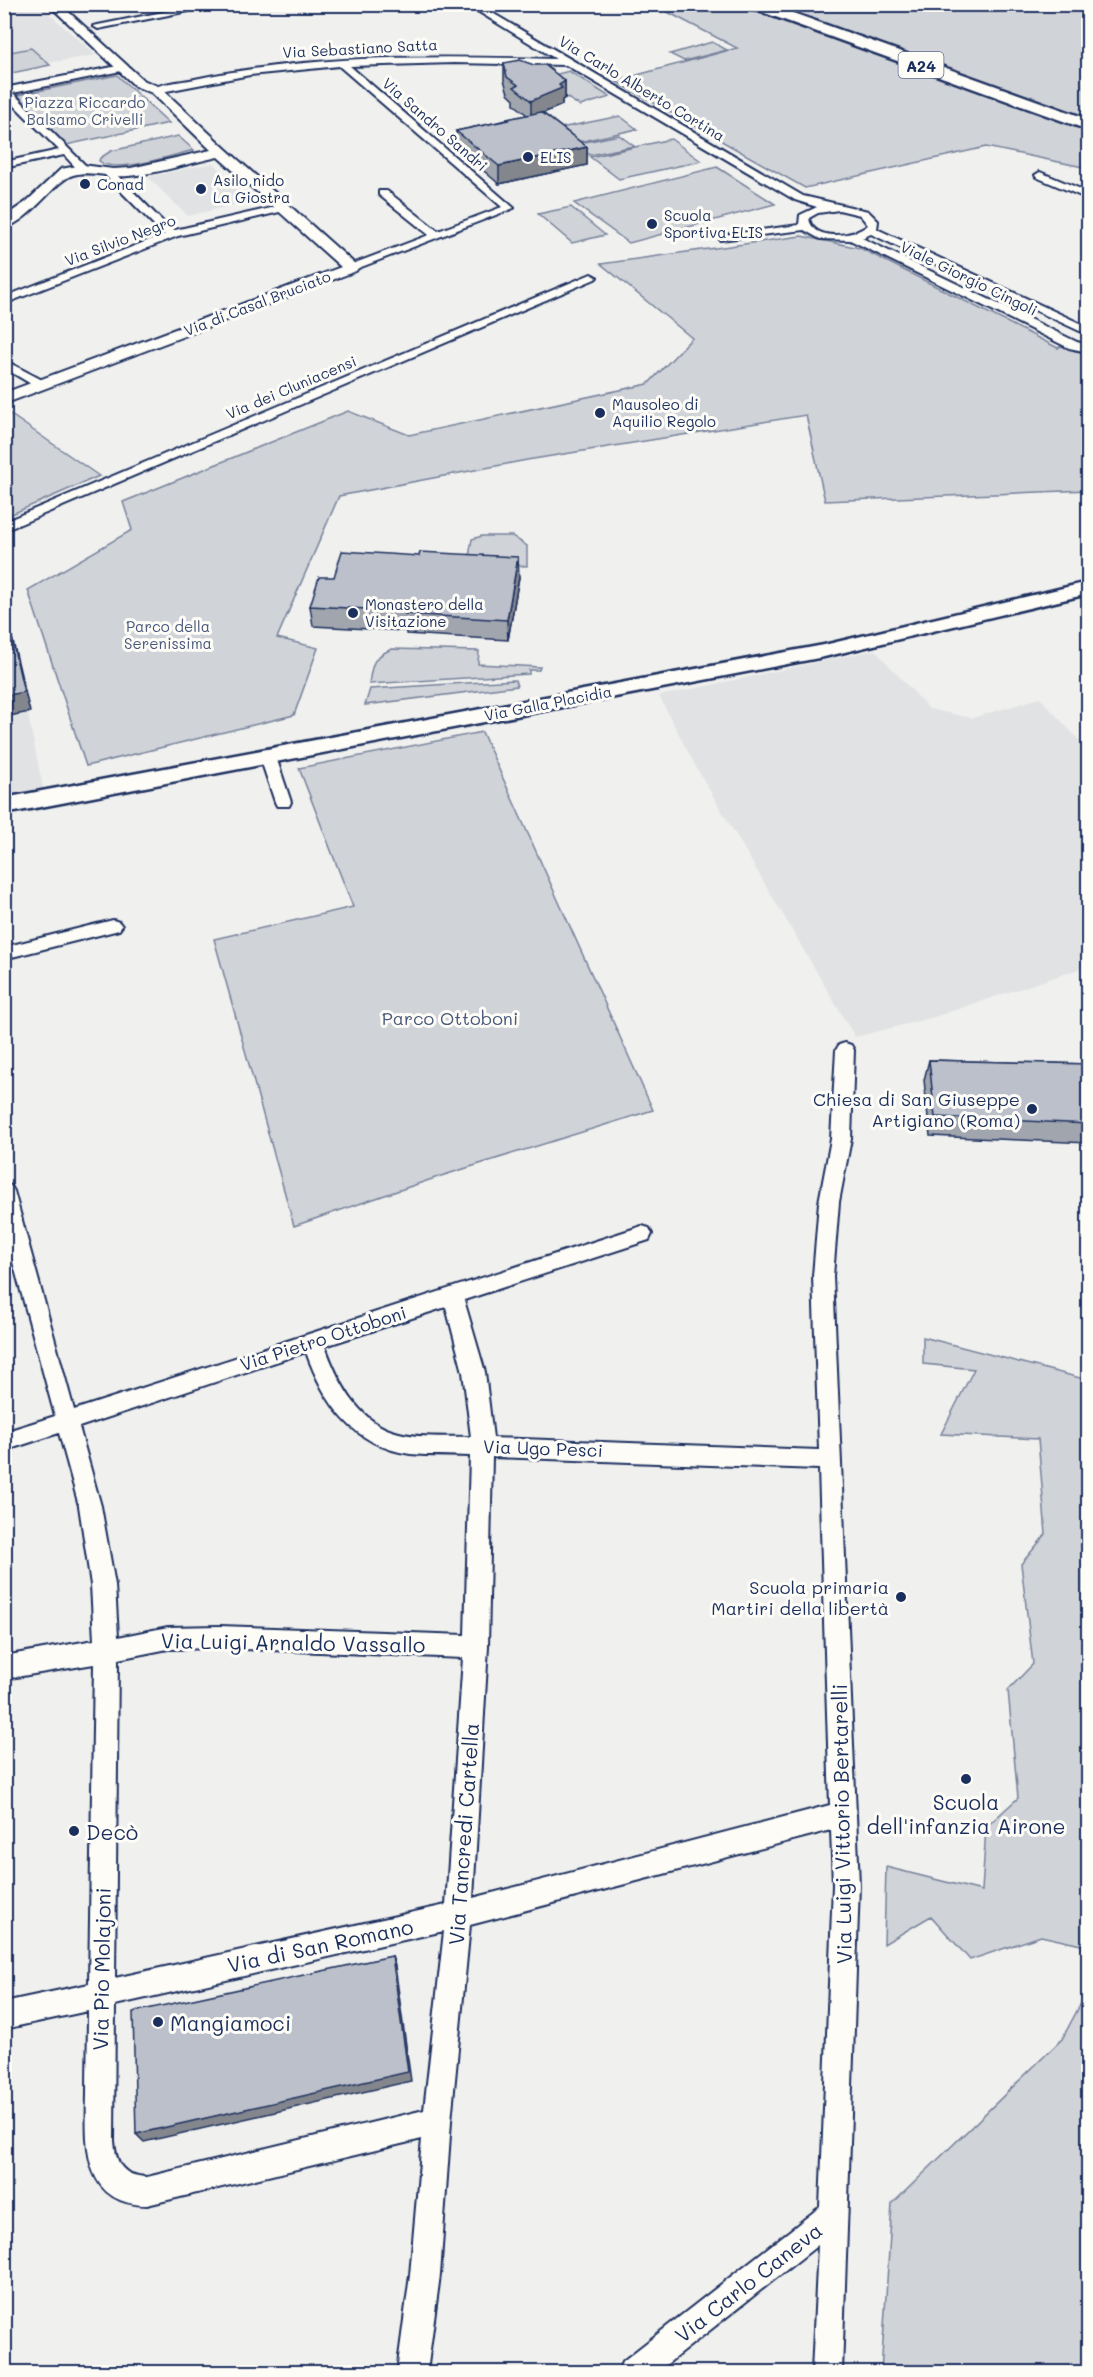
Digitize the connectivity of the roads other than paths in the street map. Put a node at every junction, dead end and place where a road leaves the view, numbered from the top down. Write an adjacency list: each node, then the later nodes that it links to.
1 (53, 4): 12 (street)
2 (195, 4): 7 (street)
3 (220, 4): 7 (street)
4 (470, 4): 10 (street, Via Carlo Alberto Cortina)
5 (753, 4): 17 (highway, A24)
6 (778, 4): 16 (highway, A24)
7 (132, 20): 8 (street)
8 (94, 23): 9 (street)
9 (113, 39)
10 (568, 62): 11 (street, Via Sebastiano Satta); 26 (street, Via Carlo Alberto Cortina)
11 (341, 63): 15 (street, Via Sebastiano Satta); 29 (street, Via Sandro Sandri)
12 (123, 68): 14 (street); 15 (street)
13 (149, 72): 15 (street)
14 (5, 90): 18 (street)
15 (156, 90): 19 (street)
16 (1089, 115)
17 (1089, 125)
18 (64, 152): 20 (street); 21 (street)
19 (221, 152): 22 (street); 27 (street)
20 (4, 165)
21 (82, 169): 22 (street); 31 (street)
22 (109, 173): 33 (street)
23 (1040, 175): 25 (street)
24 (383, 193): 36 (street)
25 (1089, 196)
26 (799, 198): 28 (street, Via Carlo Alberto Cortina); 30 (street, Via Carlo Alberto Cortina)
27 (280, 205): 33 (street, Via Silvio Negro); 35 (street, Via Silvio Negro); 39 (street)
28 (830, 207): 30 (street, Via Carlo Alberto Cortina); 34 (street, Via Carlo Alberto Cortina)
29 (509, 208): 36 (street, Via di Casal Bruciato)
30 (809, 213): 32 (street)
31 (4, 224)
32 (806, 227): 37 (street); 38 (street)
33 (163, 228): 35 (street)
34 (871, 230): 37 (street); 40 (street)
35 (174, 234): 43 (street, Via Silvio Negro)
36 (436, 235): 39 (street, Via di Casal Bruciato)
37 (852, 237): 42 (street, Viale Giorgio Cingoli)
38 (724, 238)
39 (351, 268): 49 (street, Via di Casal Bruciato)
40 (963, 273): 42 (street); 45 (street)
41 (591, 277): 51 (street, Via dei Cluniacensi)
42 (943, 281): 47 (street, Viale Giorgio Cingoli)
43 (4, 301)
44 (1089, 318): 45 (street)
45 (1075, 324): 46 (street)
46 (1089, 331)
47 (1089, 349)
48 (4, 363): 49 (street)
49 (42, 385): 50 (street, Via di Casal Bruciato)
50 (4, 399)
51 (4, 527)
52 (1089, 588): 53 (main road, Via Galla Placidia)
53 (268, 757): 54 (street); 55 (main road, Via Galla Placidia)
54 (283, 802)
55 (4, 806)
56 (113, 926): 57 (street)
57 (4, 953)
58 (845, 1050): 66 (street, Via Luigi Vittorio Bertarelli)
59 (4, 1191): 63 (street, Via Pio Molajoni)
60 (642, 1234): 61 (street, Via Pietro Ottoboni)
61 (453, 1296): 62 (street, Via Pietro Ottoboni); 65 (street, Via Tancredi Cartella)
62 (313, 1341): 63 (street, Via Pietro Ottoboni); 65 (street, Via Ugo Pesci)
63 (69, 1422): 64 (street, Via Pietro Ottoboni); 68 (street, Via Pio Molajoni)
64 (4, 1442)
65 (482, 1445): 66 (street, Via Ugo Pesci); 67 (street, Via Tancredi Cartella)
66 (828, 1460): 70 (street, Via Luigi Vittorio Bertarelli)
67 (476, 1647): 68 (street, Via Luigi Arnaldo Vassallo); 71 (street, Via Tancredi Cartella)
68 (106, 1651): 69 (street, Via Luigi Arnaldo Vassallo); 72 (street, Via Pio Molajoni)
69 (4, 1668)
70 (843, 1814): 71 (street, Via di San Romano); 75 (street, Via Luigi Vittorio Bertarelli)
71 (459, 1915): 72 (street, Via di San Romano); 74 (street, Via Tancredi Cartella)
72 (101, 1994): 73 (street, Via di San Romano); 74 (street, Via Pio Molajoni)
73 (4, 2016)
74 (437, 2121): 76 (street, Via Tancredi Cartella)
75 (834, 2214): 77 (street, Via Carlo Caneva); 78 (street, Via Luigi Vittorio Bertarelli)
76 (412, 2373)
77 (634, 2373)
78 (827, 2373)

